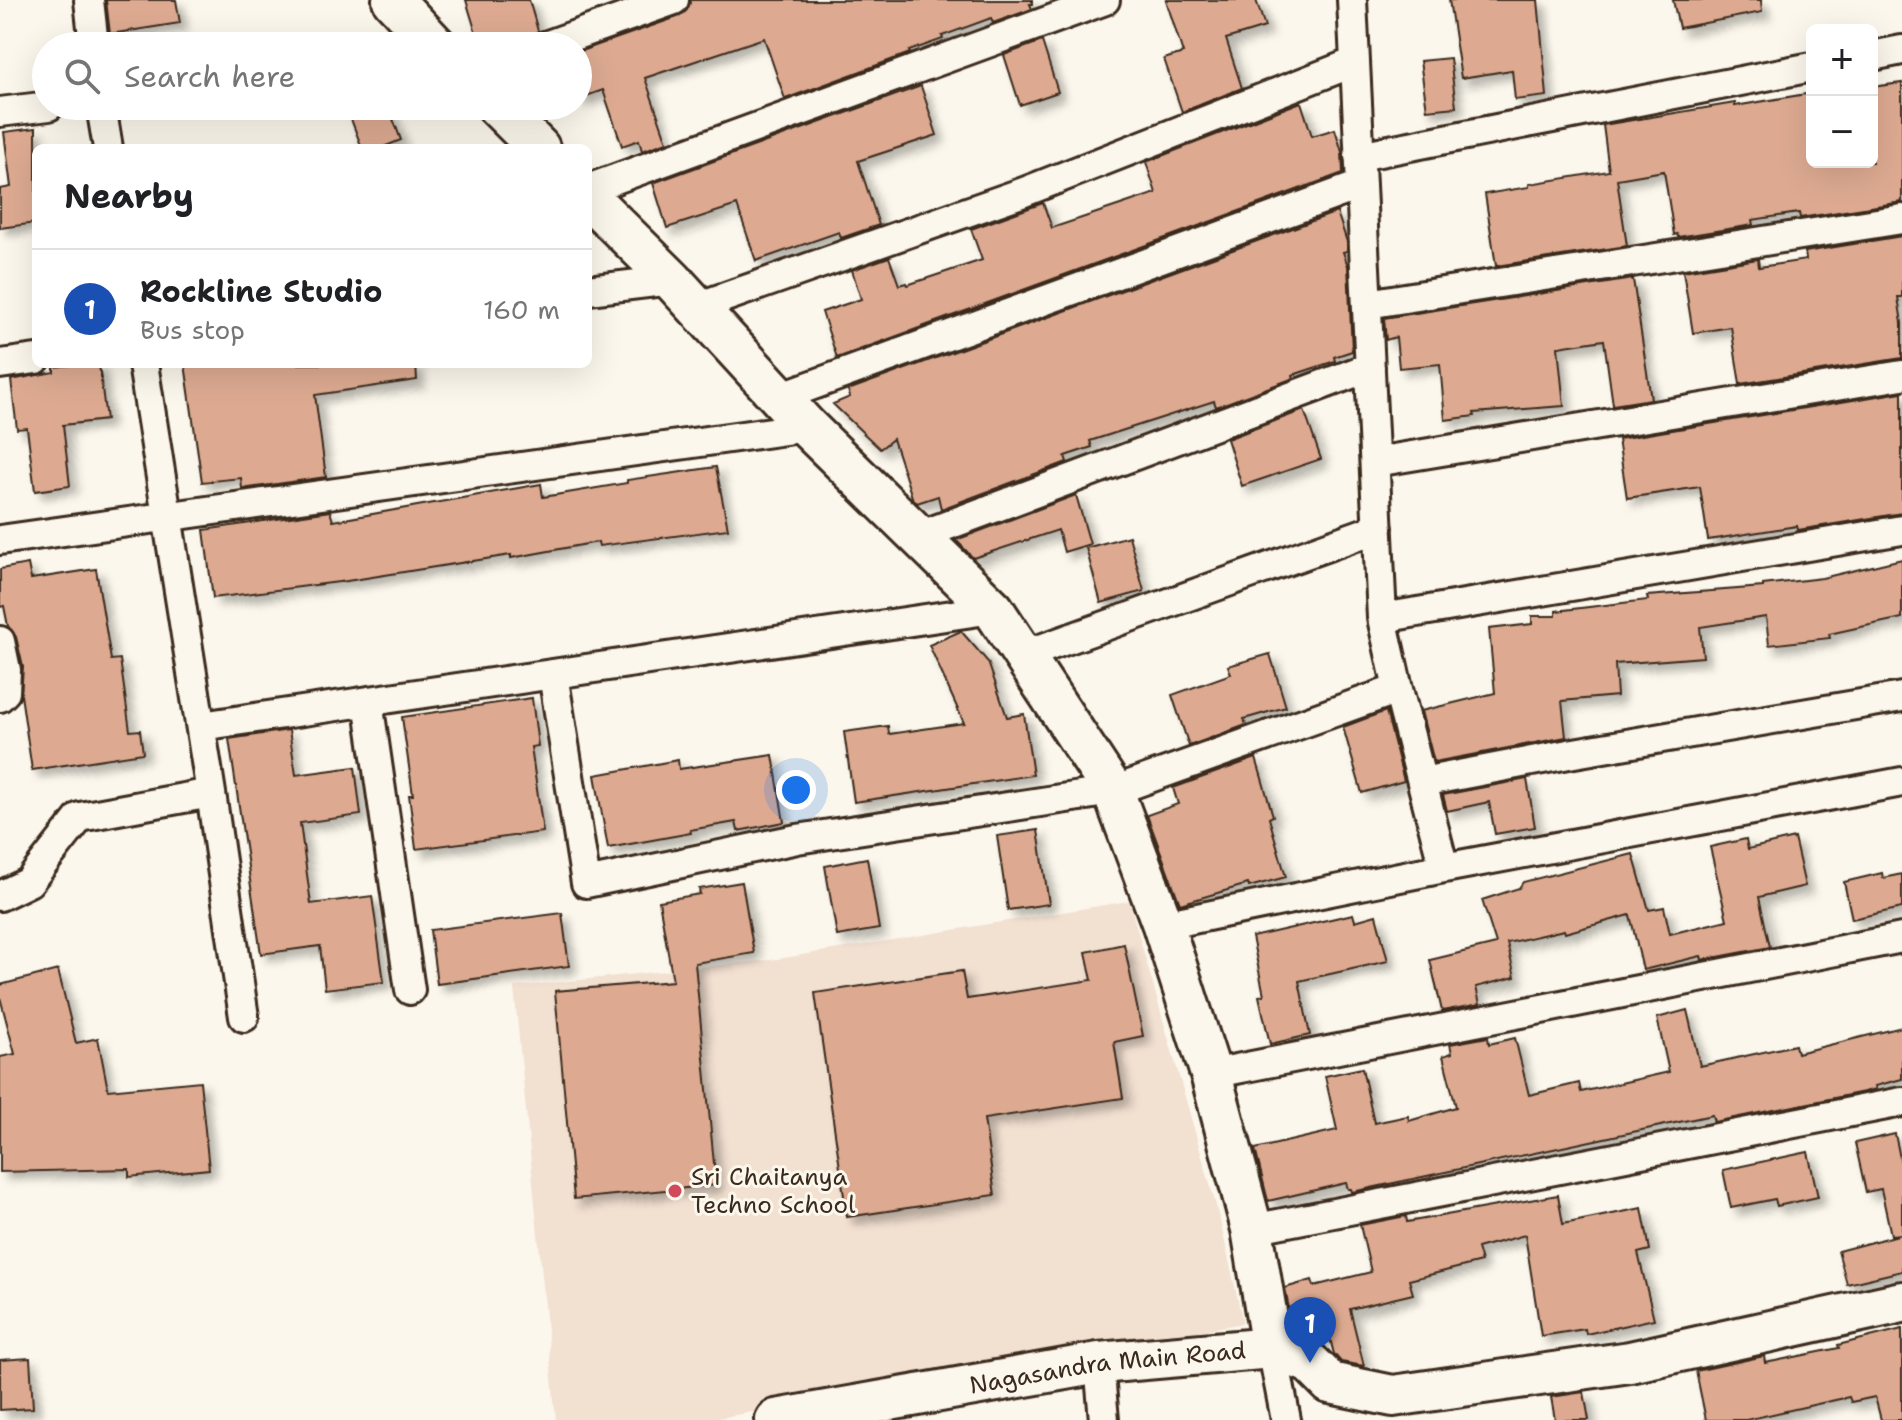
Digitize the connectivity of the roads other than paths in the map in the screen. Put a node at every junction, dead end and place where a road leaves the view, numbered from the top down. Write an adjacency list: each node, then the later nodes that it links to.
1 (89, 0): 6 (street)
2 (393, 0): 7 (street)
3 (674, 0): 8 (street)
4 (1105, 0): 21 (street)
5 (1352, 0): 11 (street)
6 (92, 32)
7 (423, 32)
8 (584, 32)
9 (1902, 50): 10 (street)
10 (1878, 55)
11 (1355, 62): 19 (street); 25 (street)
12 (1806, 68): 19 (street)
13 (32, 108): 14 (street)
14 (0, 112)
15 (103, 120): 17 (street)
16 (511, 120): 18 (street)
17 (107, 144)
18 (535, 144)
19 (1359, 156): 20 (street)
20 (1361, 185): 26 (street); 32 (street)
21 (592, 188)
22 (592, 201): 25 (street)
23 (1902, 219): 26 (street)
24 (592, 290): 25 (street)
25 (684, 293): 32 (street)
26 (1367, 304): 29 (street)
27 (32, 360): 28 (street)
28 (0, 364)
29 (1370, 367): 34 (street); 38 (street)
30 (144, 368): 35 (street)
31 (1902, 375): 34 (street)
32 (780, 397): 33 (street)
33 (807, 427): 35 (street); 38 (street)
34 (1375, 462): 36 (street)
35 (167, 517): 39 (street); 49 (street)
36 (1378, 528): 41 (street); 43 (street)
37 (1902, 530): 41 (street)
38 (919, 536): 40 (street)
39 (0, 540)
40 (993, 609): 43 (street); 44 (street)
41 (1382, 618): 45 (street)
42 (0, 641): 46 (street)
43 (1024, 655): 52 (street)
44 (553, 674): 48 (street); 52 (street)
45 (1398, 689): 50 (street); 52 (street)
46 (0, 697)
47 (1902, 697): 50 (street)
48 (368, 701): 49 (street); 58 (street)
49 (201, 726): 53 (street)
50 (1422, 782): 54 (street)
51 (1902, 782): 54 (street)
52 (1113, 791): 56 (street)
53 (211, 793): 55 (street); 59 (street)
54 (1444, 868): 56 (street)
55 (0, 896)
56 (1163, 925): 60 (street)
57 (1902, 938): 60 (street)
58 (410, 990)
59 (244, 1017)
60 (1211, 1074): 62 (street)
61 (1902, 1102): 62 (street)
62 (1252, 1229): 64 (street)
63 (1902, 1302): 64 (street, Nagasandra Main Road)
64 (1272, 1348): 65 (street, Nagasandra Main Road); 68 (street)
65 (1099, 1363): 66 (street, Nagasandra Main Road); 67 (street)
66 (776, 1420)
67 (1104, 1420)
68 (1286, 1420)

